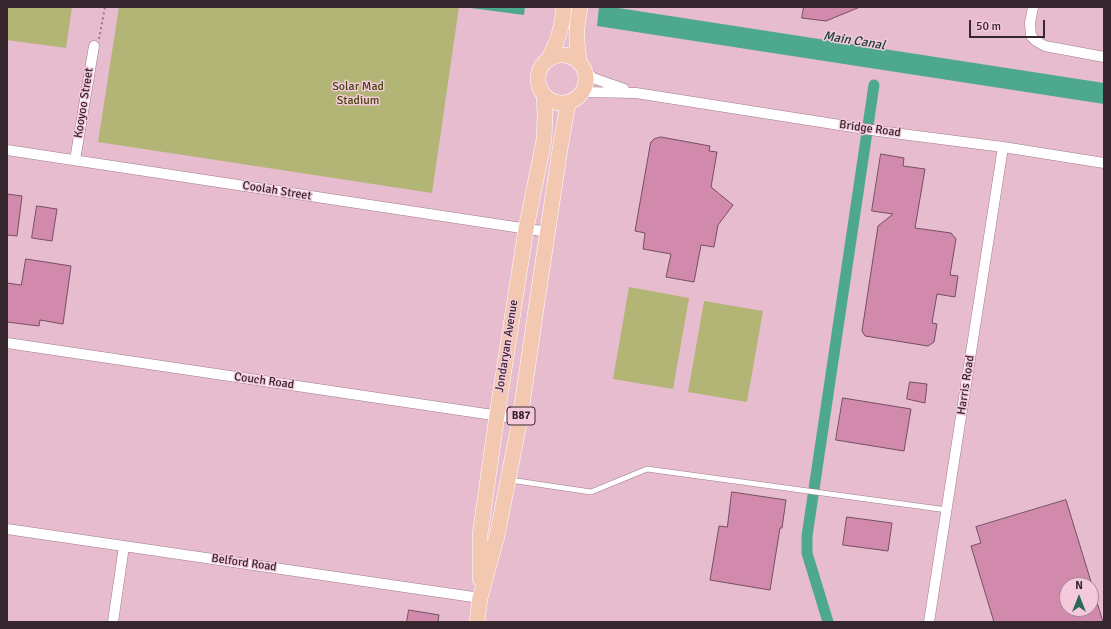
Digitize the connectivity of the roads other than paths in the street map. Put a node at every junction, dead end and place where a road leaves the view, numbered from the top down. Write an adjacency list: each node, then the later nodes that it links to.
1 (564, 7): 4 (main road, B87)
2 (580, 7): 4 (main road, B87)
3 (1033, 7): 6 (street)
4 (570, 24): 7 (main road, B87); 8 (main road, B87)
5 (94, 46): 15 (street, Kooyoo Street)
6 (1104, 57)
7 (548, 60): 8 (main road); 11 (main road, B87)
8 (581, 66): 9 (main road, B87); 10 (street, Bridge Road)
9 (582, 92): 10 (street, Bridge Road); 12 (main road)
10 (636, 93): 13 (street, Bridge Road)
11 (544, 96): 12 (main road); 17 (main road, Jondaryan Avenue / B87)
12 (568, 102): 18 (main road, Jondaryan Avenue / B87)
13 (1003, 147): 16 (street, Bridge Road); 23 (street, Harris Road)
14 (7, 150): 15 (street, Coolah Street)
15 (75, 160): 17 (street, Coolah Street)
16 (1104, 164)
17 (526, 229): 18 (street, Coolah Street); 20 (main road, Jondaryan Avenue / B87)
18 (548, 232): 21 (main road, Jondaryan Avenue / B87)
19 (7, 343): 20 (street, Couch Road)
20 (497, 416): 21 (street, Couch Road); 26 (main road, Jondaryan Avenue / B87)
21 (520, 419): 22 (main road, Jondaryan Avenue / B87)
22 (508, 479): 23 (lane); 26 (main road, Jondaryan Avenue / B87)
23 (947, 510): 29 (street, Harris Road)
24 (7, 529): 25 (street, Belford Road)
25 (124, 546): 26 (street, Belford Road); 27 (street)
26 (480, 598): 28 (main road, Jondaryan Avenue / B87)
27 (113, 622)
28 (477, 622)
29 (929, 622)

